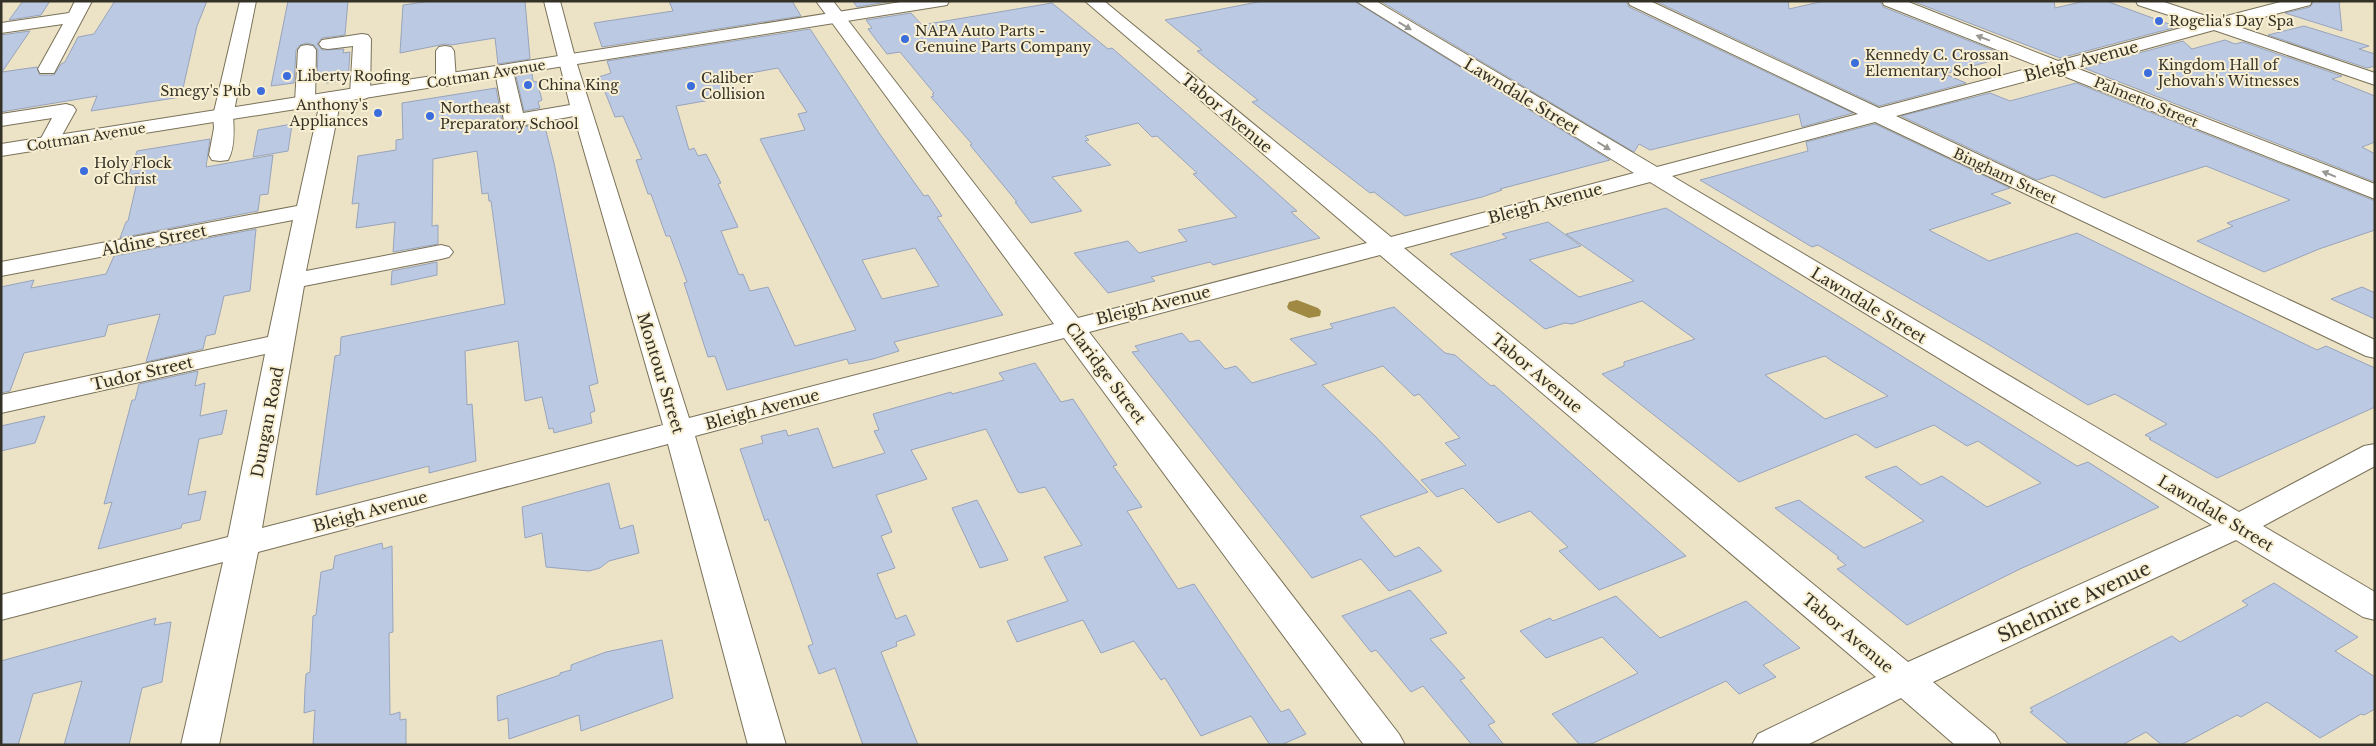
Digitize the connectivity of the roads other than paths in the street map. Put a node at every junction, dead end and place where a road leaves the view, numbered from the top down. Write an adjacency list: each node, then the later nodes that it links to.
1 (84, 1): 12 (street)
2 (248, 1): 28 (street)
3 (552, 1): 18 (street, Montour Street)
4 (941, 1): 11 (street, Cottman Avenue)
5 (1093, 1): 36 (street, Tabor Avenue)
6 (1364, 1): 33 (street, Lawndale Street, one-way to 33)
7 (1636, 1): 27 (street, Bingham Street)
8 (1890, 1): 19 (street, Palmetto Street, one-way to 8)
9 (2144, 1): 13 (street)
10 (2304, 1): 13 (street, Bleigh Avenue)
11 (831, 9): 18 (street, Cottman Avenue); 40 (street, Claridge Street)
12 (76, 17): 14 (street); 20 (street)
13 (2214, 25): 19 (street, Bleigh Avenue); 22 (street)
14 (1, 28)
15 (328, 44): 24 (street)
16 (307, 50): 25 (street, Dungan Road)
17 (445, 51): 23 (street)
18 (568, 61): 21 (street, Cottman Avenue); 26 (street, Montour Street)
19 (2058, 67): 27 (street, Bleigh Avenue); 34 (street, Palmetto Street, one-way to 19)
20 (48, 69)
21 (504, 71): 23 (street, Cottman Avenue); 26 (street)
22 (2375, 79)
23 (446, 80): 24 (street, Cottman Avenue)
24 (360, 94): 25 (street, Cottman Avenue)
25 (318, 100): 28 (street, Cottman Avenue); 35 (street, Dungan Road)
26 (582, 109): 44 (street, Montour Street)
27 (1876, 115): 33 (street, Bleigh Avenue); 42 (street, Bingham Street)
28 (223, 116): 30 (street, Cottman Avenue); 32 (street)
29 (1, 120): 30 (street)
30 (49, 142): 31 (street, Cottman Avenue)
31 (1, 150)
32 (220, 155)
33 (1651, 174): 36 (street, Bleigh Avenue); 46 (street, Lawndale Street)
34 (2375, 192)
35 (306, 211): 38 (street, Aldine Street); 39 (street, Dungan Road)
36 (1385, 246): 40 (street, Bleigh Avenue); 50 (street, Tabor Avenue)
37 (441, 252): 39 (street)
38 (1, 269)
39 (292, 281): 41 (street, Dungan Road)
40 (1071, 326): 44 (street, Bleigh Avenue); 53 (street, Claridge Street)
41 (282, 342): 43 (street, Tudor Street); 47 (street, Dungan Road)
42 (2375, 350)
43 (1, 404)
44 (678, 432): 47 (street, Bleigh Avenue); 52 (street, Montour Street)
45 (2375, 453): 46 (street, Shelmire Avenue)
46 (2238, 526): 49 (street, Lawndale Street); 50 (street, Shelmire Avenue)
47 (243, 544): 48 (street, Bleigh Avenue); 51 (street, Dungan Road)
48 (1, 608)
49 (2375, 608)
50 (1904, 680): 54 (street, Shelmire Avenue); 55 (street, Tabor Avenue)
51 (200, 745)
52 (767, 745)
53 (1386, 745)
54 (1771, 745)
55 (1982, 745)

